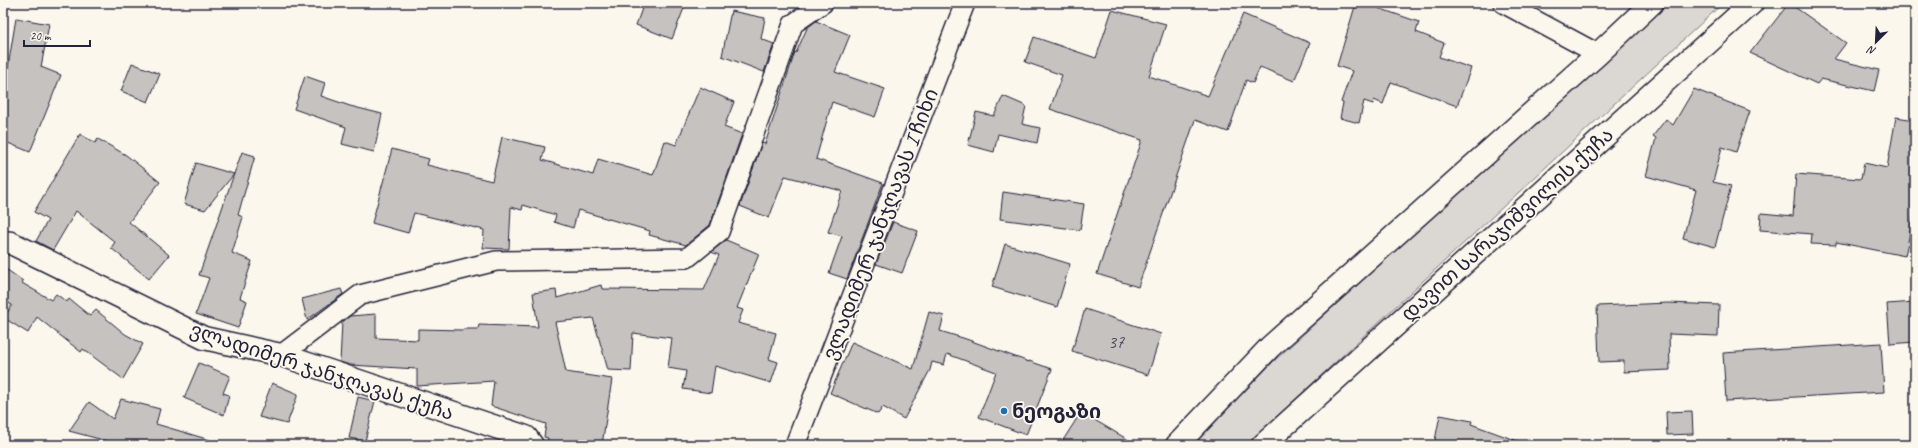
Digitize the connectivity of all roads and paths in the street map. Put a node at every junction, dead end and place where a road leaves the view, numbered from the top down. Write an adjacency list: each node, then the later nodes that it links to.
1 (823, 3): 8 (street)
2 (965, 3): 10 (street, ვლადიმერ ჯანჯღავას I ჩიხი)
3 (1503, 3): 6 (street)
4 (1652, 3): 6 (main road)
5 (1752, 3): 12 (main road, დავით სარაჯიშვილის ქუჩა)
6 (1598, 54): 11 (main road)
7 (3, 242): 8 (main road, ვლადიმერ ჯანჯღავას ქუჩა)
8 (281, 355): 9 (main road, ვლადიმერ ჯანჯღავას ქუჩა)
9 (532, 445)
10 (795, 445)
11 (1177, 445)
12 (1263, 445)

